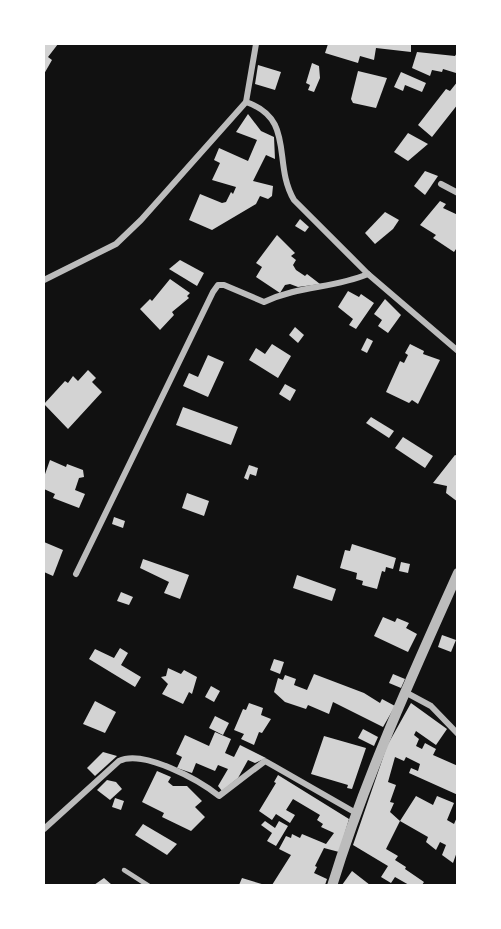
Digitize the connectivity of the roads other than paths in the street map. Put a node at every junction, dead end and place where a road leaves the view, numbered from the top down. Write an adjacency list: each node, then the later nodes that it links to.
1 (256, 44): 2 (street)
2 (246, 102): 5 (street); 6 (street)
3 (441, 184): 4 (street)
4 (458, 193)
5 (368, 274): 7 (street); 9 (street)
6 (44, 280)
7 (458, 351)
8 (458, 573): 10 (street)
9 (76, 574)
10 (405, 691): 11 (street); 12 (street)
11 (458, 734)
12 (356, 813): 13 (street); 16 (street)
13 (44, 829)
14 (124, 870): 15 (lane)
15 (149, 885)
16 (332, 885)

